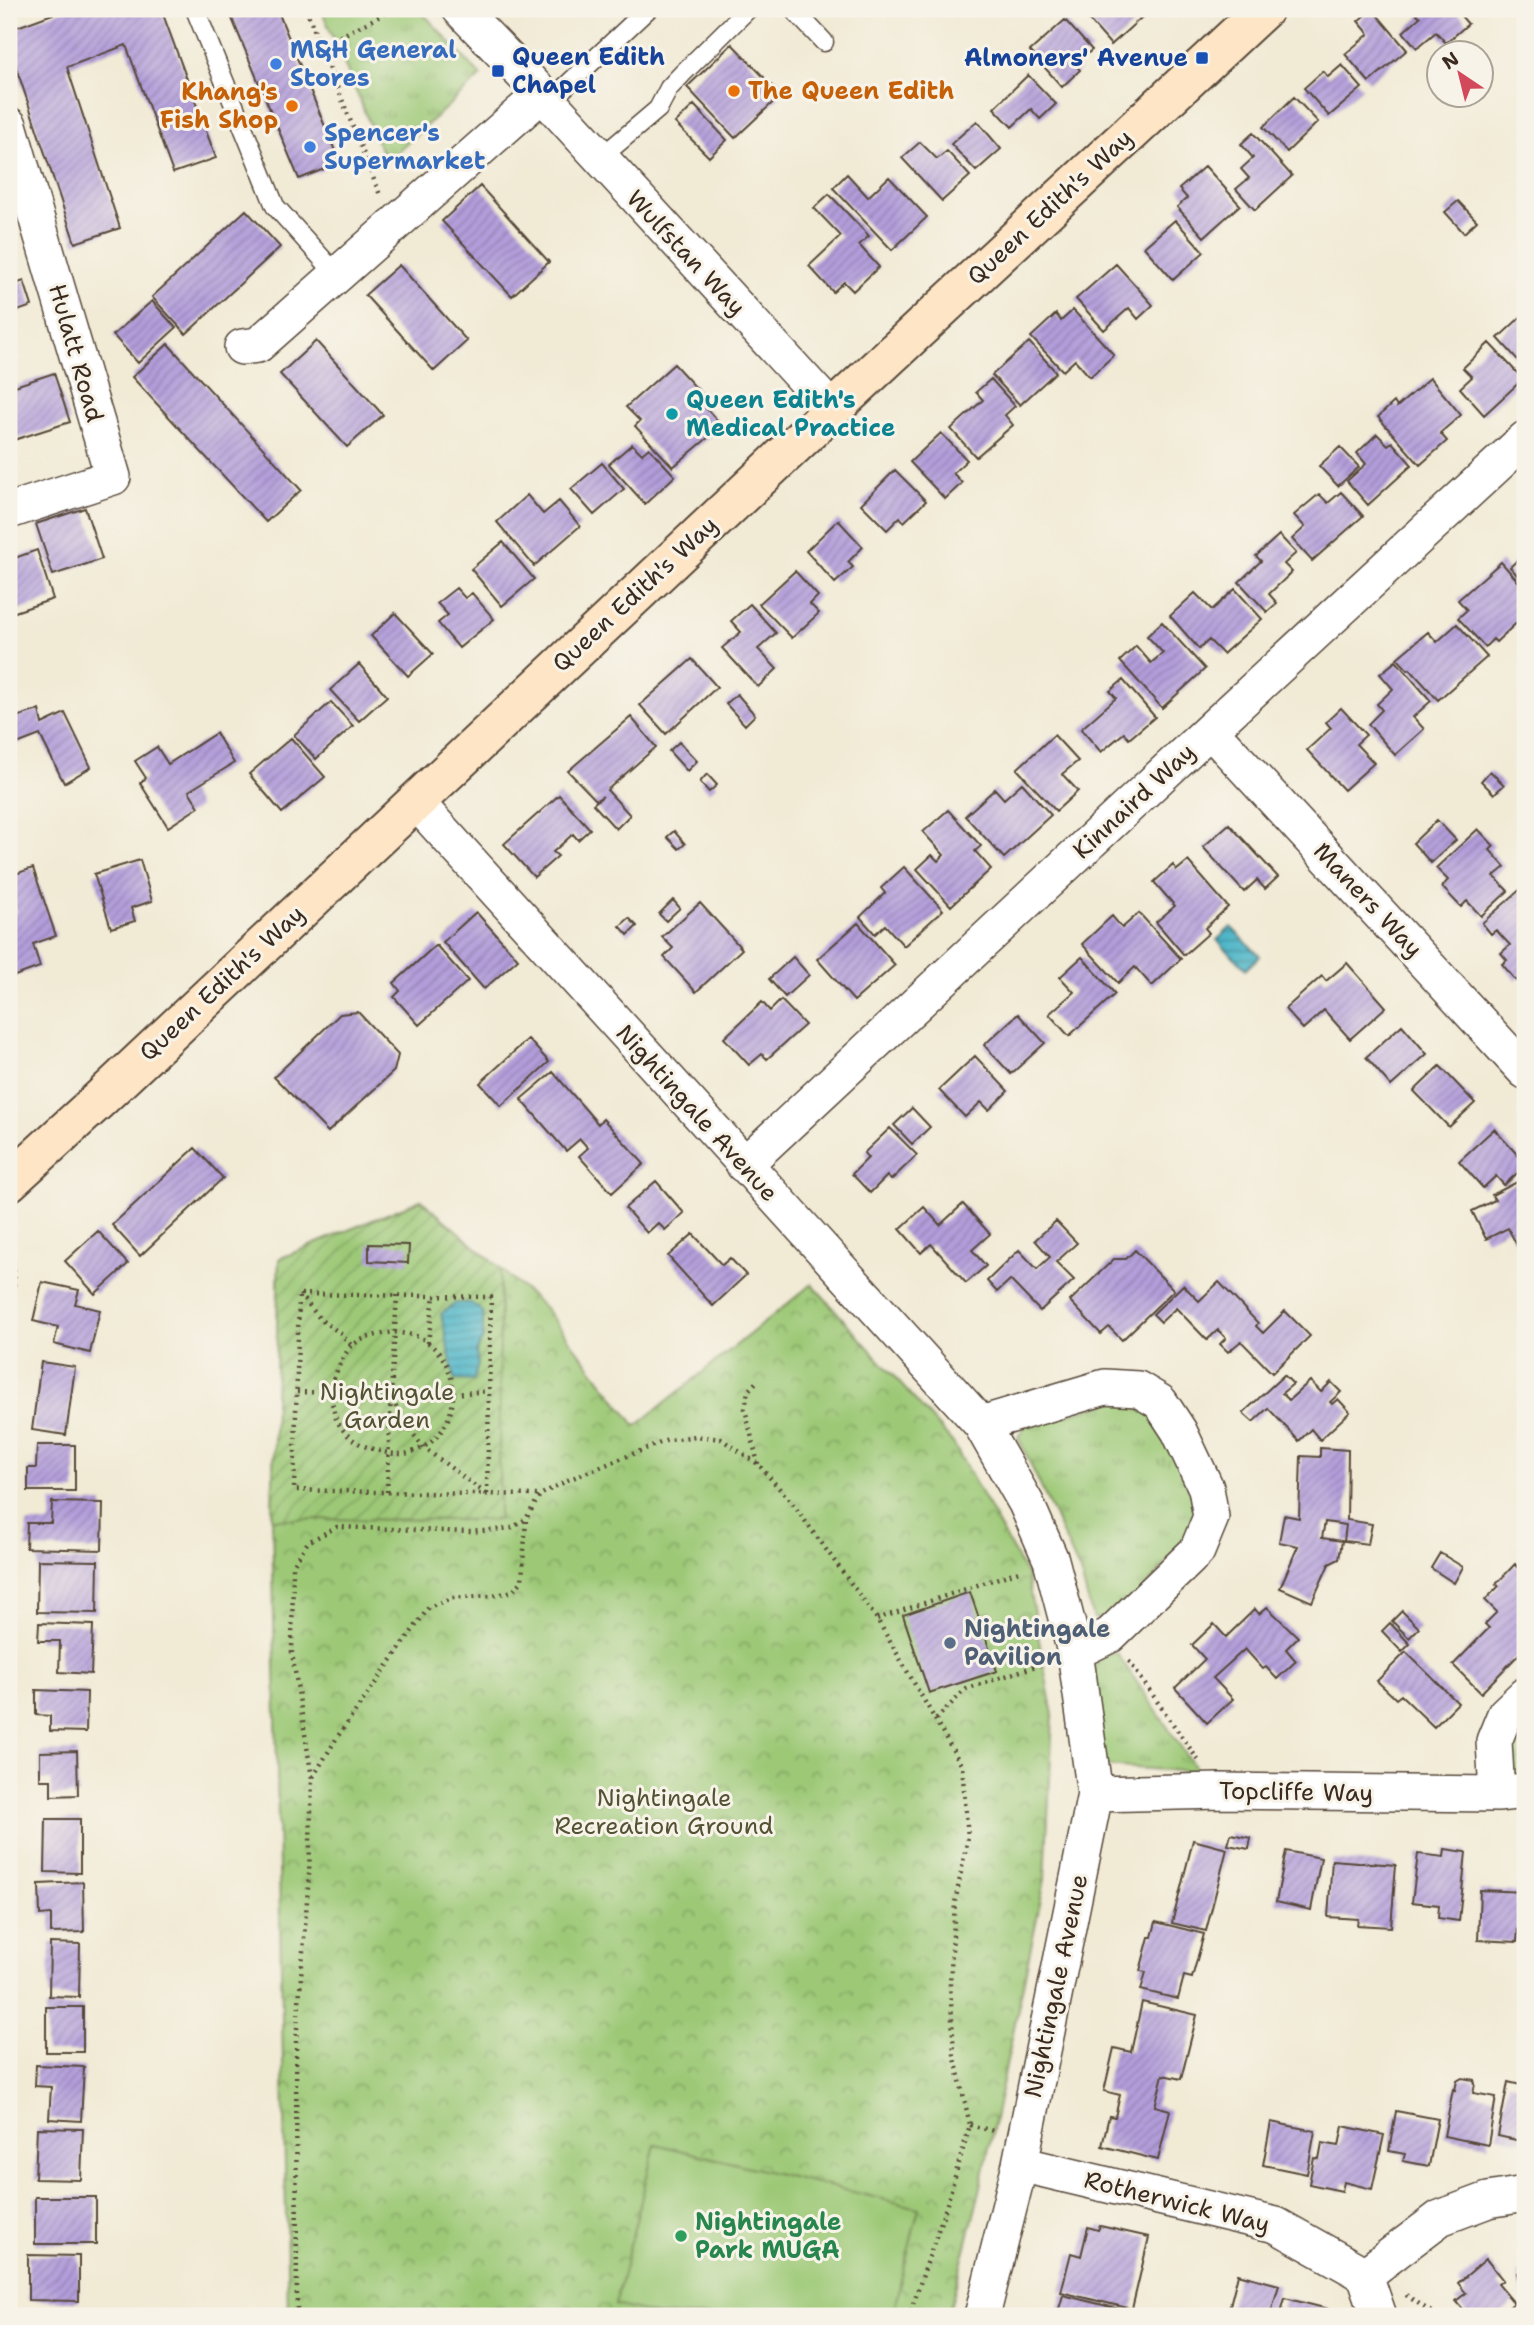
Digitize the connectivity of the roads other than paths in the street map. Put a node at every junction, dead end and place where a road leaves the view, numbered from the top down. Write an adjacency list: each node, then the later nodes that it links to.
1 (195, 9): 11 (lane)
2 (460, 9): 8 (street, Wulfstan Way)
3 (648, 9): 8 (lane)
4 (748, 9): 10 (lane)
5 (793, 9): 7 (lane)
6 (1264, 9): 13 (street, Queen Edith's Way)
7 (824, 42)
8 (545, 98): 10 (street, Wulfstan Way); 11 (street)
9 (9, 125): 15 (street, Hulatt Road)
10 (599, 159): 13 (street, Wulfstan Way)
11 (337, 275): 12 (street)
12 (242, 347)
13 (832, 410): 17 (street, Queen Edith's Way)
14 (1525, 439): 16 (street, Kinnaird Way)
15 (9, 510)
16 (1210, 730): 18 (street, Maners Way); 19 (street, Kinnaird Way)
17 (415, 801): 19 (street, Nightingale Avenue); 20 (street, Queen Edith's Way)
18 (1525, 1071)
19 (744, 1165): 21 (street, Nightingale Avenue)
20 (9, 1182)
21 (981, 1424): 22 (street, Nightingale Avenue); 22 (street)
22 (1075, 1652): 25 (street, Nightingale Avenue)
23 (1525, 1695): 24 (street, Topcliffe Way)
24 (1511, 1793): 25 (street, Topcliffe Way)
25 (1096, 1794): 26 (street, Nightingale Avenue)
26 (1020, 2164): 28 (street, Rotherwick Way); 29 (street, Nightingale Avenue)
27 (1525, 2194): 28 (street)
28 (1365, 2275): 30 (street)
29 (982, 2316)
30 (1379, 2316)

